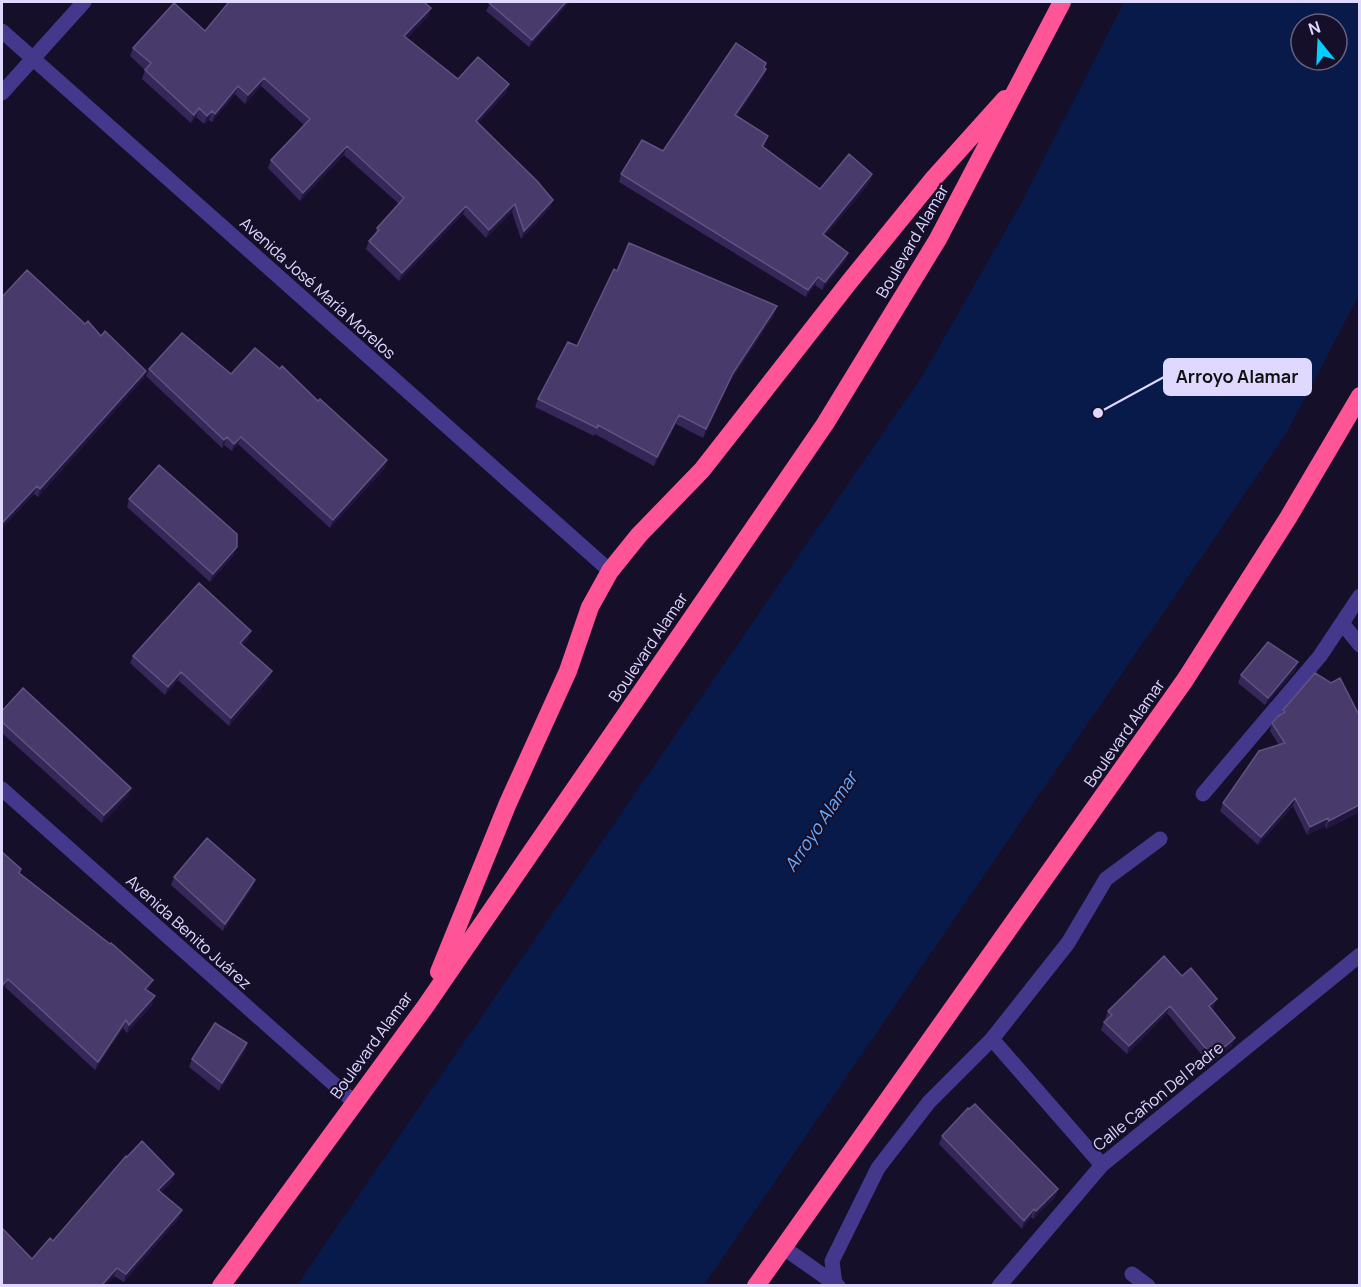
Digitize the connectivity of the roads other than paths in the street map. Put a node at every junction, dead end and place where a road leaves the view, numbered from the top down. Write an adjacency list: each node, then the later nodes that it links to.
1 (84, 2): 4 (street)
2 (1062, 2): 5 (highway, Boulevard Alamar)
3 (2, 31): 4 (street, Avenida José María Morelos)
4 (33, 59): 6 (street); 8 (street, Avenida José María Morelos)
5 (1024, 77): 8 (highway); 16 (highway, Boulevard Alamar)
6 (2, 93)
7 (1359, 396): 20 (highway, Boulevard Alamar)
8 (610, 571): 16 (highway)
9 (1359, 596): 10 (street)
10 (1342, 623): 11 (street); 13 (street)
11 (1359, 645)
12 (2, 789): 18 (street, Avenida Benito Juárez)
13 (1203, 794)
14 (1160, 839): 17 (street)
15 (1359, 955): 19 (street, Calle Cañon Del Padre)
16 (424, 1007): 18 (highway, Boulevard Alamar)
17 (992, 1039): 19 (street); 22 (street)
18 (354, 1102): 23 (highway, Boulevard Alamar)
19 (1102, 1165): 25 (street, Calle Cañon Del Padre)
20 (784, 1248): 22 (street); 24 (highway, Boulevard Alamar)
21 (1131, 1274): 26 (street)
22 (837, 1285)
23 (221, 1286)
24 (756, 1286)
25 (999, 1286)
26 (1148, 1286)

